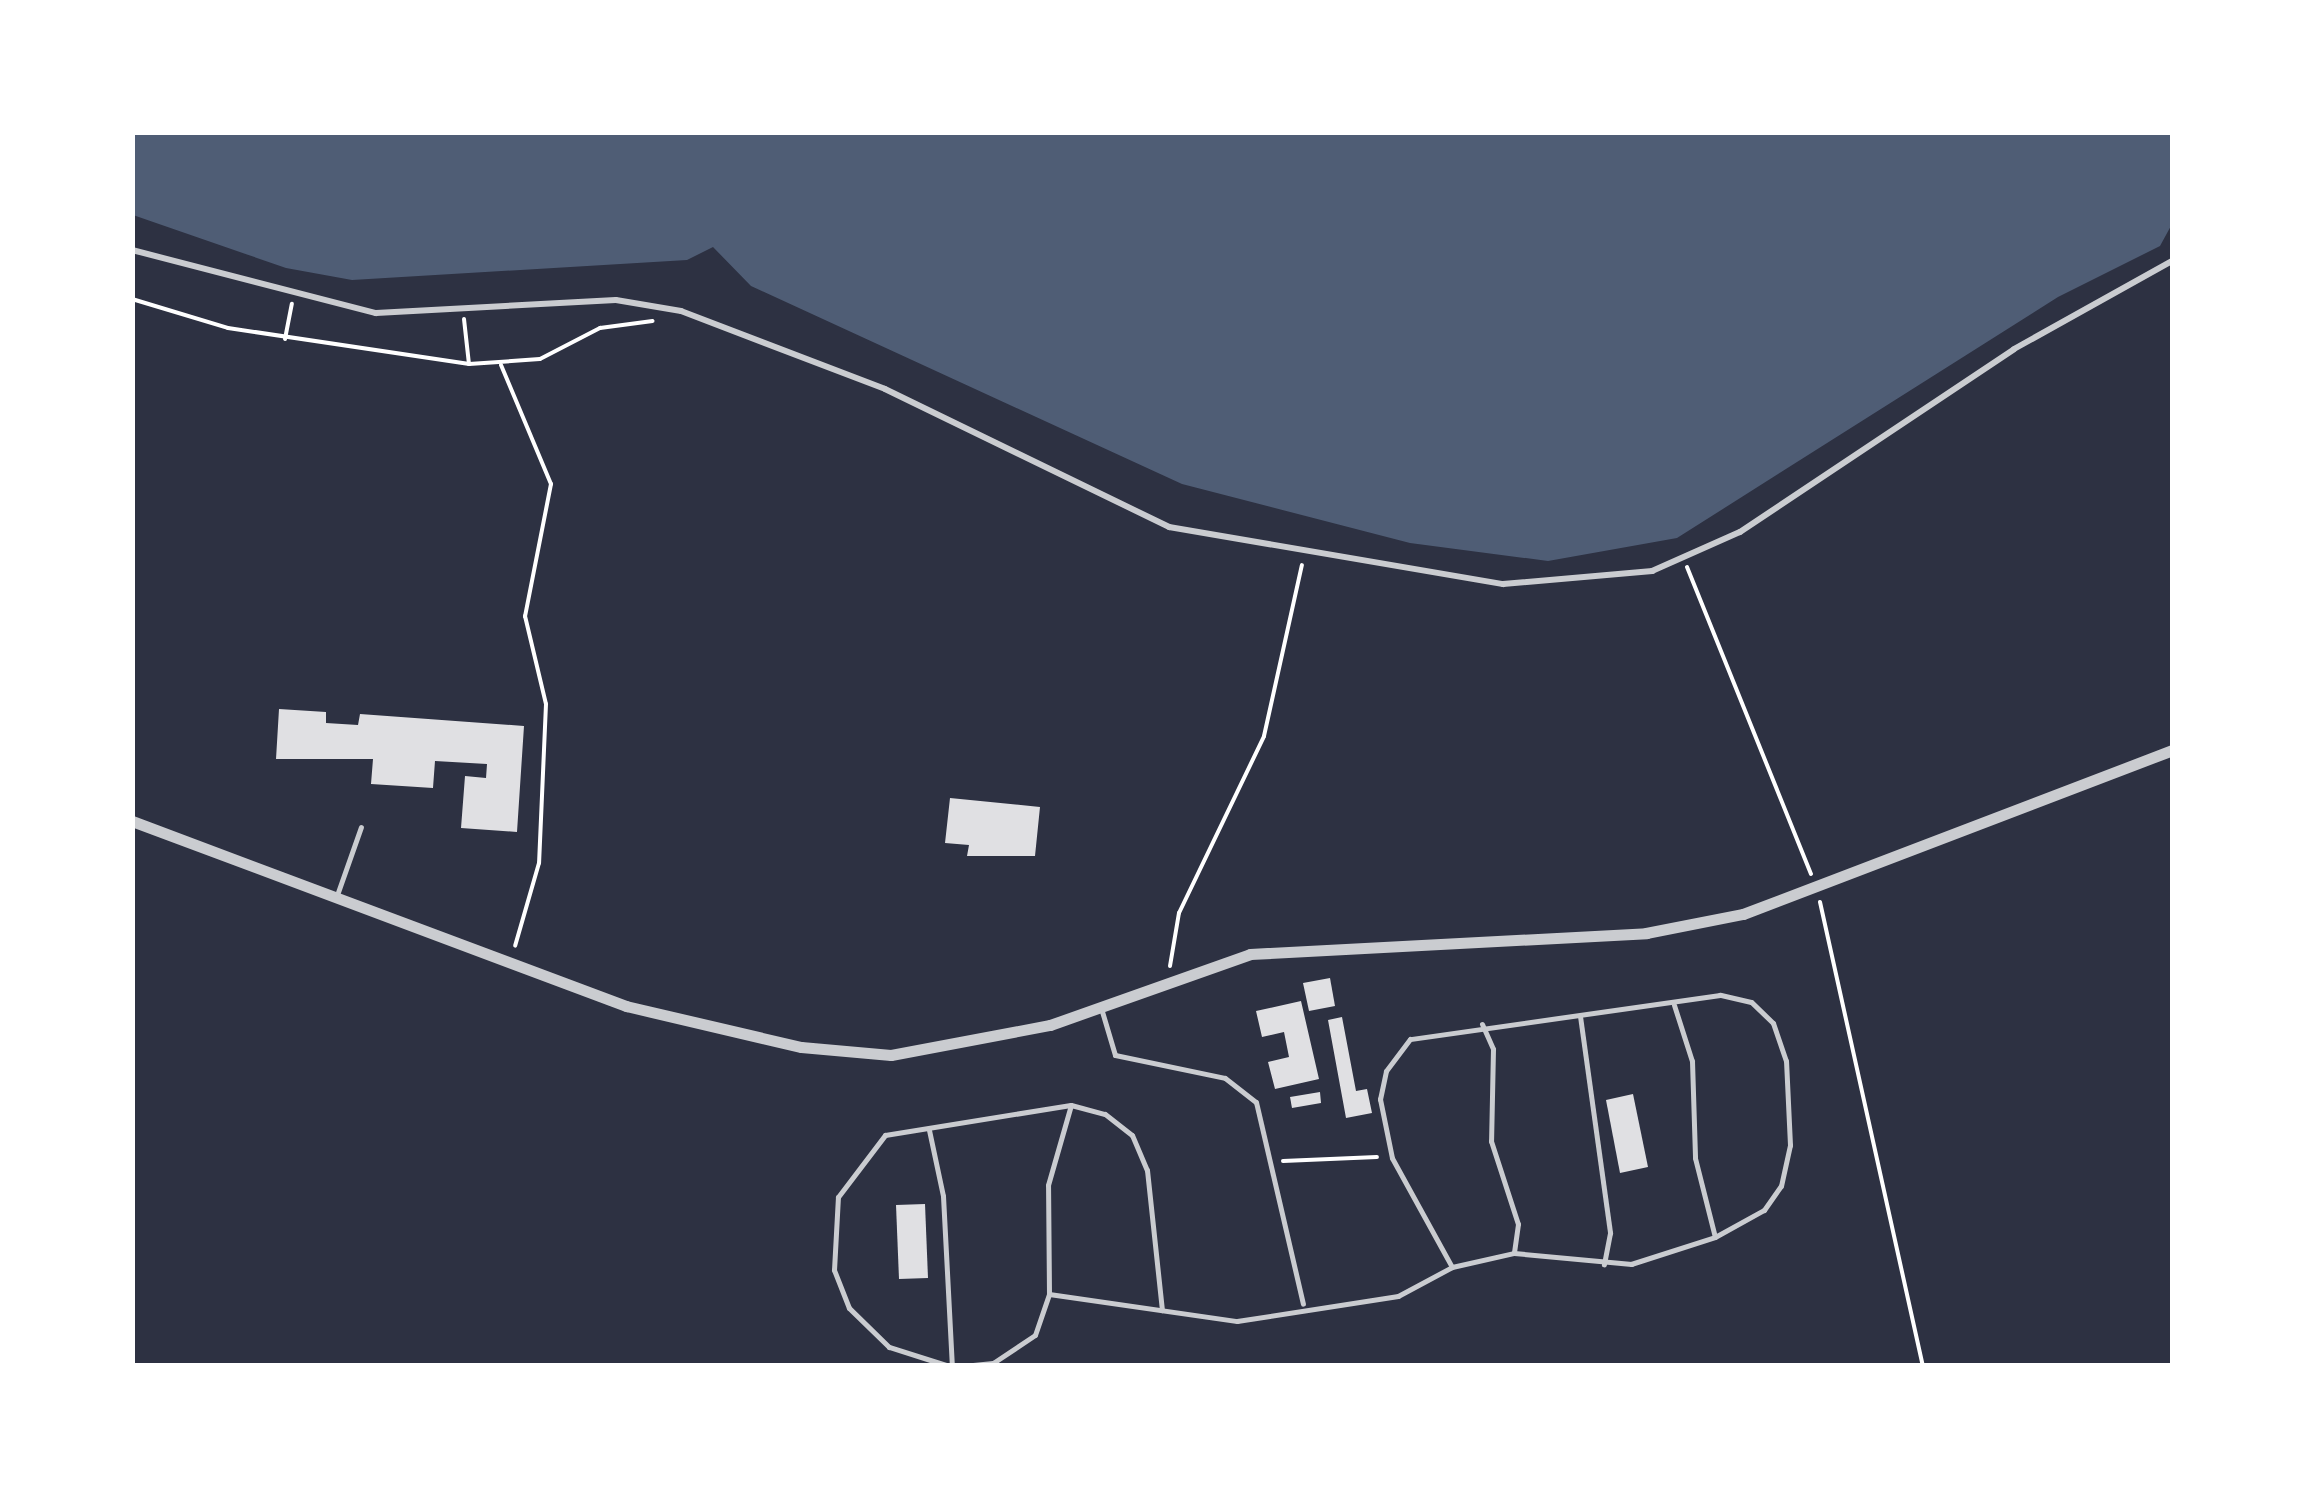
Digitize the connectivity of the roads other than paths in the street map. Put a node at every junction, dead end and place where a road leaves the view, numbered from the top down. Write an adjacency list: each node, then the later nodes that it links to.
1 (132, 250): 2 (street)
2 (2172, 261)
3 (2172, 750): 8 (street)
4 (132, 822): 6 (street)
5 (361, 827): 6 (lane)
6 (334, 902): 8 (street)
7 (1674, 1005): 9 (lane); 13 (lane); 13 (lane)
8 (1101, 1008): 18 (lane)
9 (1580, 1016): 10 (lane); 16 (lane)
10 (1482, 1024): 14 (lane); 15 (lane)
11 (1070, 1105): 12 (lane); 17 (lane); 19 (lane)
12 (928, 1129): 20 (lane); 20 (lane)
13 (1715, 1237): 16 (lane)
14 (1514, 1253): 15 (lane); 16 (lane)
15 (1452, 1266): 18 (lane)
16 (1604, 1266)
17 (1049, 1294): 19 (lane); 21 (lane)
18 (1303, 1306): 19 (lane)
19 (1162, 1310)
20 (950, 1366)
21 (963, 1366)

